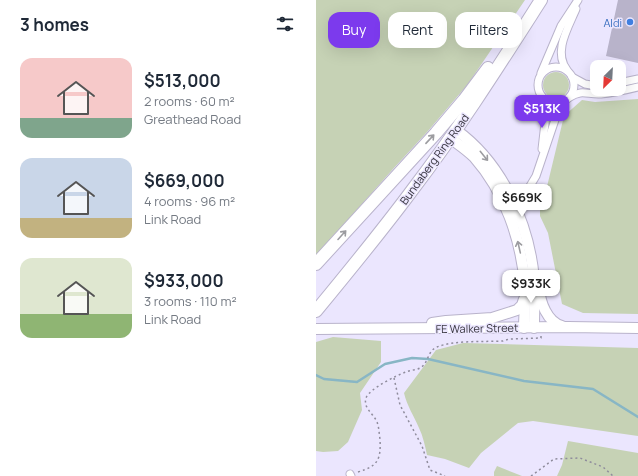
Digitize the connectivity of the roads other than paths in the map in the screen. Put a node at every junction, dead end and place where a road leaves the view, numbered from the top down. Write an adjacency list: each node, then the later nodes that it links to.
1 (541, 0): 3 (main road, Bundaberg Ring Road)
2 (579, 0): 6 (street); 8 (street)
3 (522, 30)
4 (507, 48): 19 (main road, one-way to 4)
5 (510, 48): 15 (main road, Bundaberg Ring Road)
6 (570, 74): 8 (street); 10 (street); 12 (street)
7 (638, 79): 9 (street)
8 (538, 81): 13 (street)
9 (626, 82)
10 (590, 85)
11 (638, 87): 12 (street)
12 (570, 97): 14 (street)
13 (544, 99): 14 (street); 16 (street)
14 (563, 102): 16 (street)
15 (453, 134): 17 (main road); 21 (main road, Bundaberg Ring Road)
16 (540, 165): 17 (street)
17 (509, 204): 18 (main road); 20 (main road, one-way to 17)
18 (529, 249): 22 (main road); 26 (main road)
19 (316, 264)
20 (525, 298): 25 (main road); 26 (main road)
21 (316, 310)
22 (568, 328): 23 (main road, FE Walker Street); 26 (main road, FE Walker Street)
23 (638, 328)
24 (316, 329): 25 (main road, FE Walker Street)
25 (398, 329): 26 (main road, FE Walker Street)
26 (533, 330)

